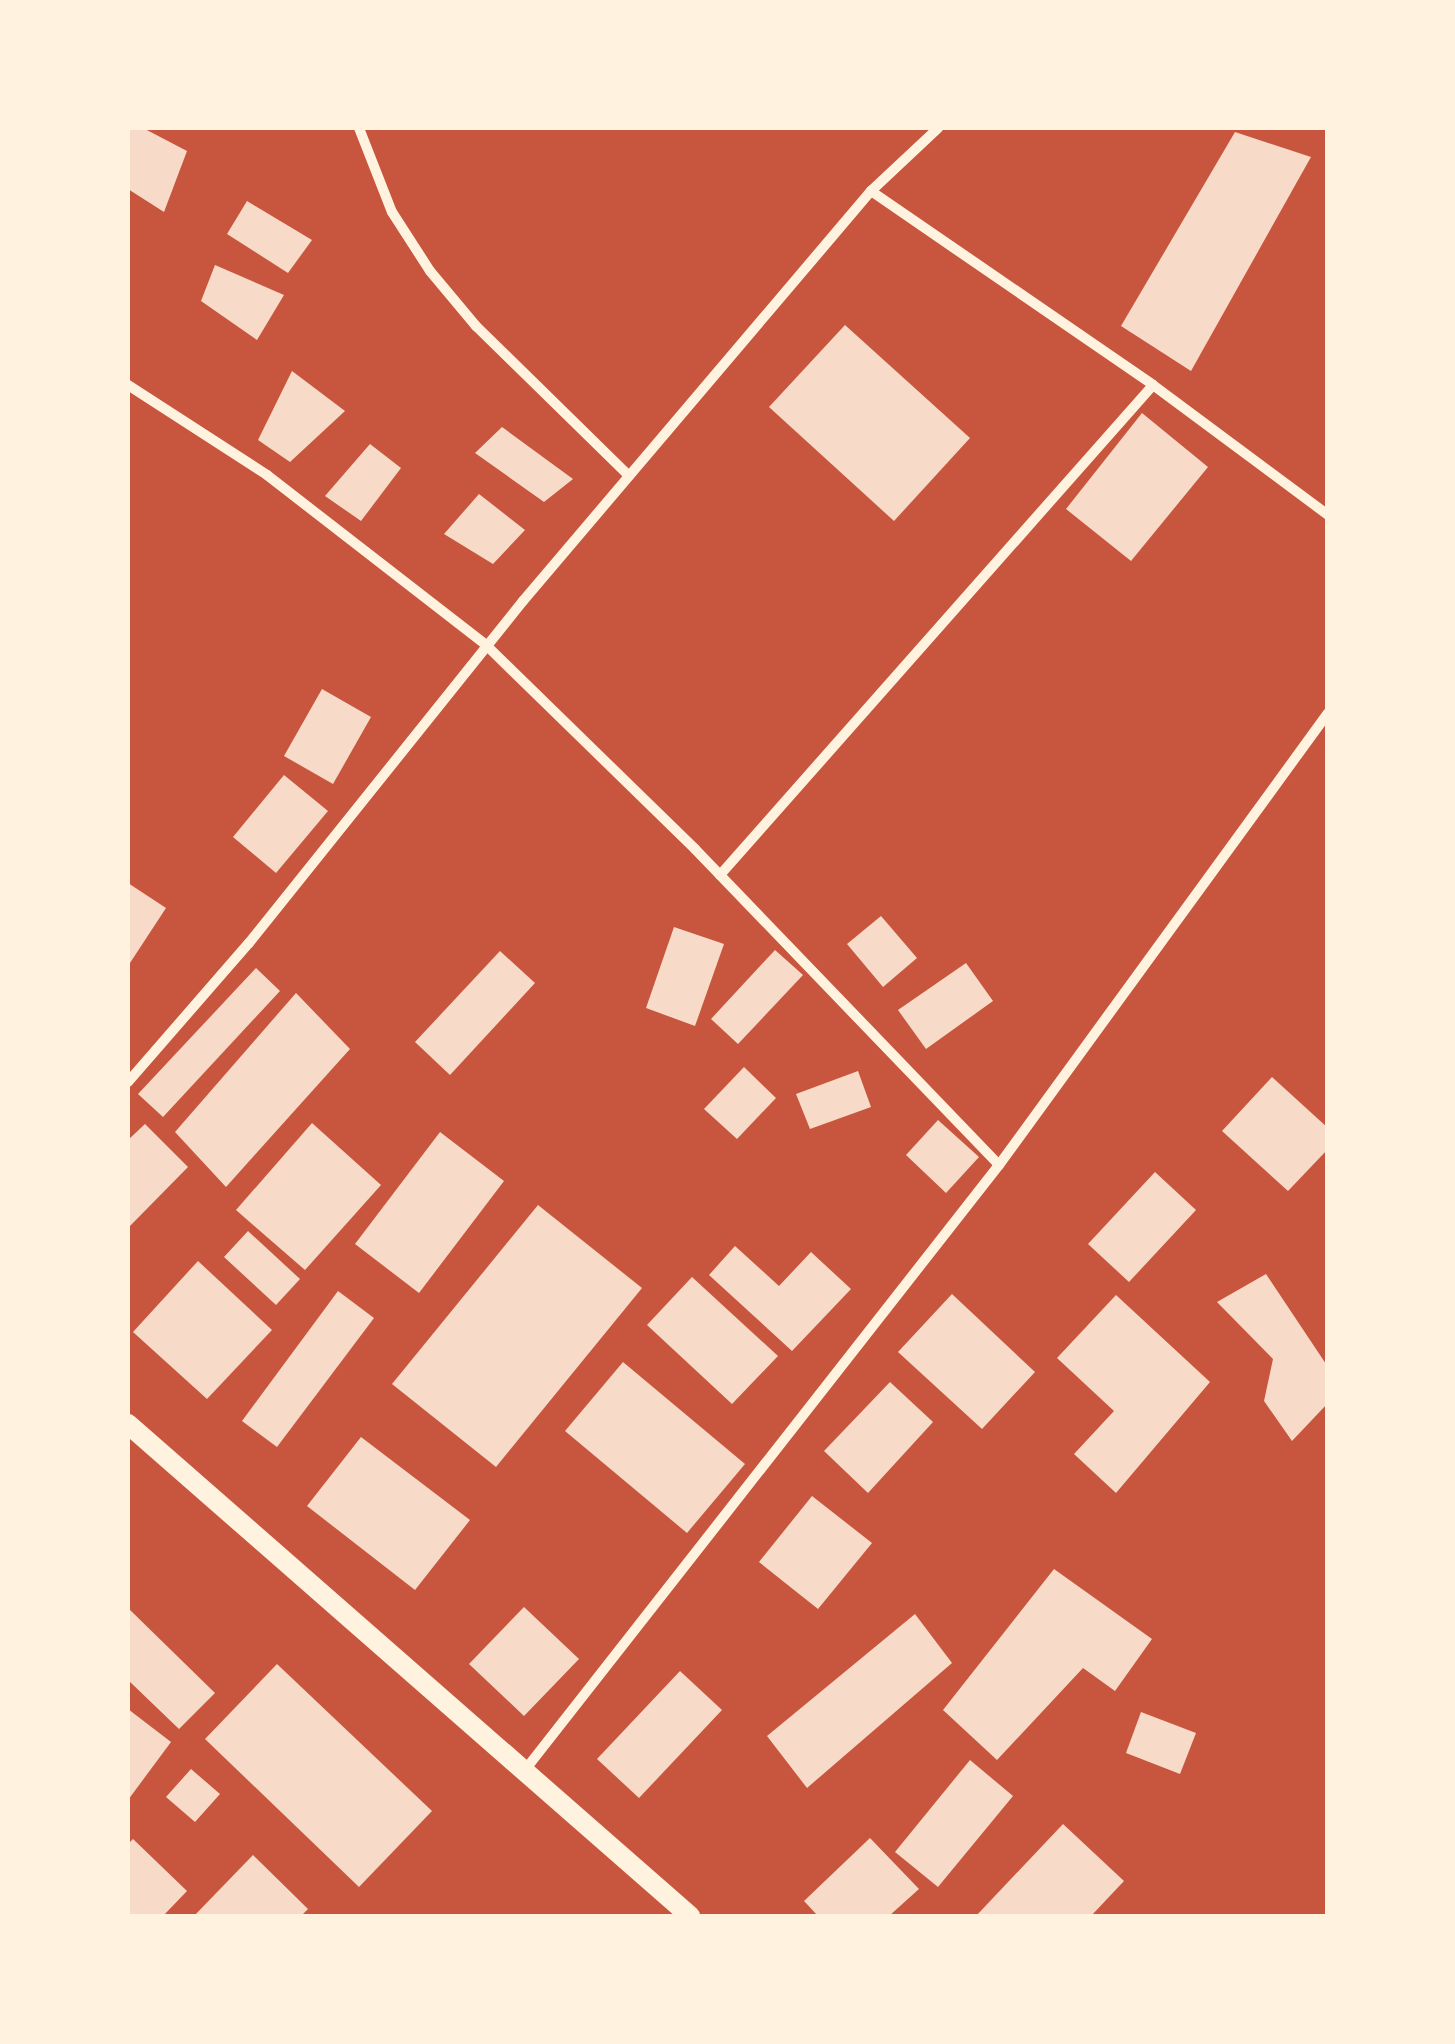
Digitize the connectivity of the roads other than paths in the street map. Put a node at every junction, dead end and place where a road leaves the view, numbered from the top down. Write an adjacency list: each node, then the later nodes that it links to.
1 (359, 128): 6 (street)
2 (938, 128): 3 (street)
3 (872, 191): 5 (street); 6 (street)
4 (128, 385): 8 (street)
5 (1153, 385): 7 (street); 10 (street)
6 (630, 476): 8 (street)
7 (1328, 515)
8 (486, 645): 10 (street); 11 (street)
9 (1328, 713): 12 (street)
10 (720, 875): 12 (street)
11 (128, 1082)
12 (999, 1165): 14 (street)
13 (128, 1424): 14 (main road)
14 (524, 1771): 15 (main road)
15 (690, 1916)

